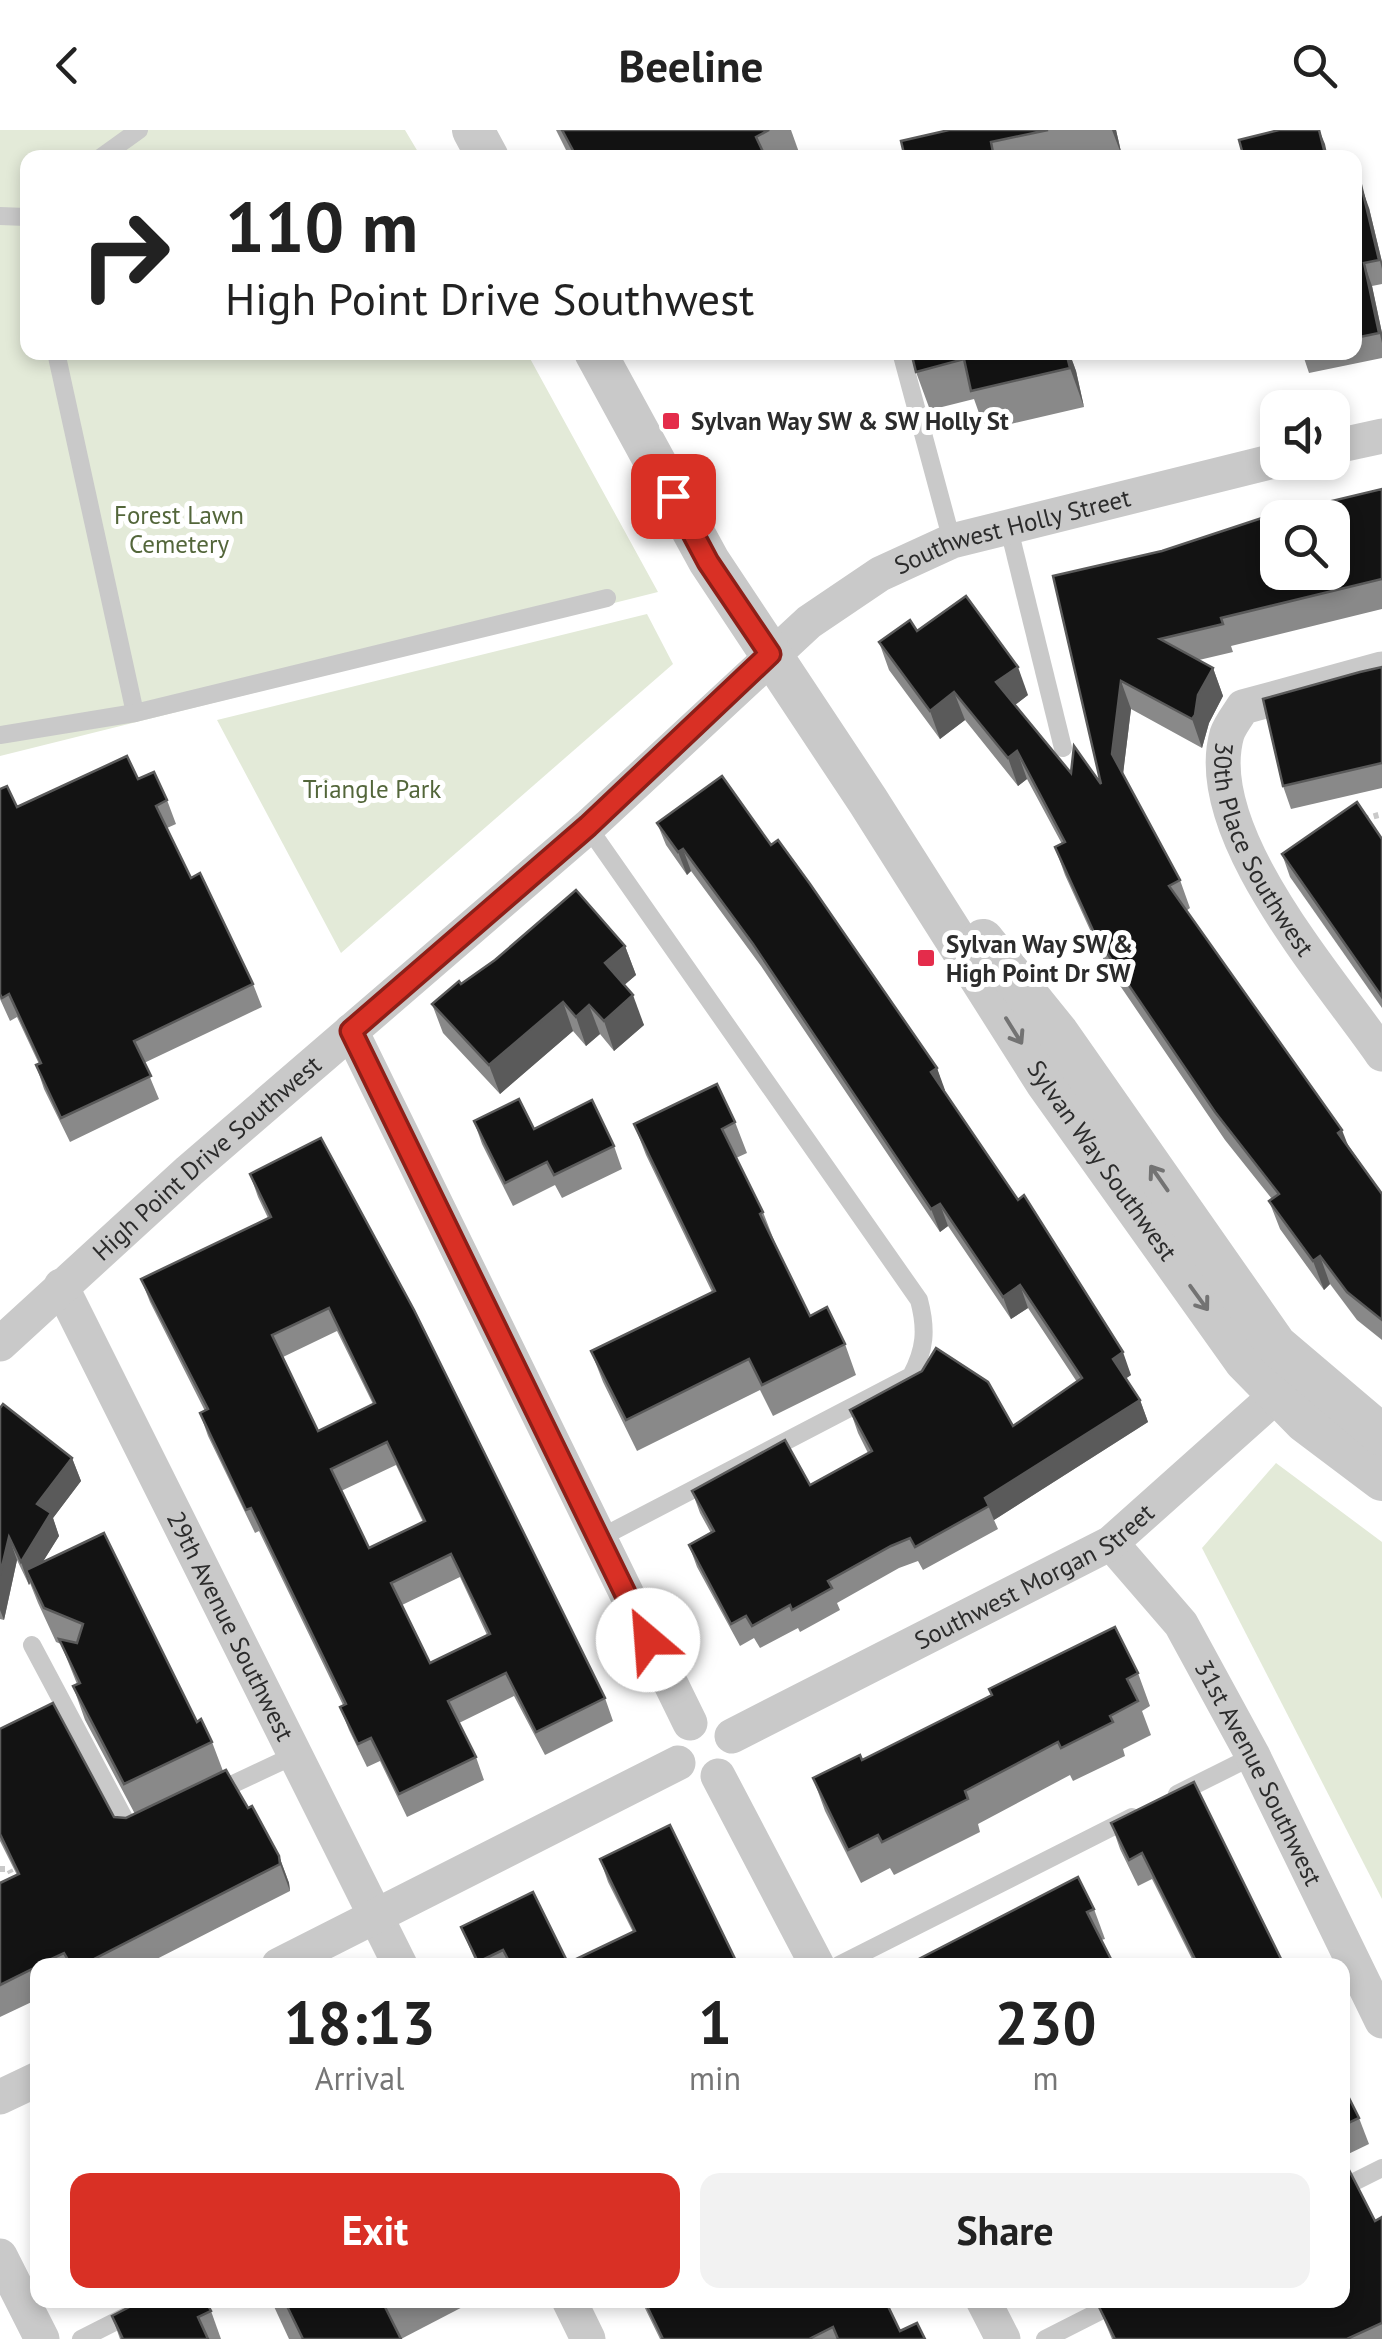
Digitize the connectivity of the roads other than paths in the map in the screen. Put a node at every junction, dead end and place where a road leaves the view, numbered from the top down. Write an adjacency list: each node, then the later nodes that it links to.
1 (139, 130): 2 (lane)
2 (111, 150)
3 (58, 360): 14 (lane)
4 (598, 360): 12 (street, Sylvan Way Southwest)
5 (904, 360): 10 (lane)
6 (1382, 436): 7 (street)
7 (1350, 444)
8 (1260, 464): 9 (street, Southwest Holly Street)
9 (1008, 525): 10 (street, Southwest Holly Street); 16 (lane)
10 (952, 541): 12 (street, Southwest Holly Street)
11 (608, 598): 14 (lane)
12 (770, 654): 17 (street, High Point Drive Southwest); 22 (street, Sylvan Way Southwest)
13 (1382, 669): 19 (street, 30th Place Southwest)
14 (136, 713): 15 (lane)
15 (0, 735)
16 (1063, 748)
17 (588, 826): 18 (street, High Point Drive Southwest); 25 (lane)
18 (351, 1031): 20 (street, High Point Drive Southwest); 25 (street)
19 (1382, 1054)
20 (62, 1286): 21 (street, High Point Drive Southwest); 30 (street, 29th Avenue Southwest)
21 (0, 1344)
22 (1290, 1384): 23 (street, Sylvan Way Southwest); 24 (street, Sylvan Way Southwest); 26 (street, Southwest Morgan Street)
23 (1382, 1435)
24 (1382, 1480)
25 (598, 1538): 28 (street)
26 (1112, 1542): 29 (street, Southwest Morgan Street); 31 (street, 31st Avenue Southwest)
27 (32, 1645): 35 (lane)
28 (690, 1723): 29 (street); 32 (street)
29 (732, 1736): 33 (street)
30 (295, 1755): 34 (lane); 36 (street, 29th Avenue Southwest)
31 (1253, 1756): 40 (lane); 41 (street, 31st Avenue Southwest)
32 (678, 1763): 33 (street); 36 (street)
33 (718, 1776): 39 (street)
34 (199, 1800)
35 (148, 1825)
36 (378, 1918): 37 (street); 38 (street, 29th Avenue Southwest)
37 (295, 1958)
38 (397, 1958)
39 (813, 1958)
40 (853, 1958)
41 (1382, 2021)
42 (30, 2083): 43 (street)
43 (0, 2097)
44 (1382, 2168): 45 (lane)
45 (1350, 2184)
46 (0, 2256): 51 (street)
47 (142, 2308): 52 (lane)
48 (572, 2308): 53 (street)
49 (988, 2308): 54 (street)
50 (1106, 2308): 55 (lane)
51 (42, 2339)
52 (81, 2339)
53 (588, 2339)
54 (1003, 2339)
55 (1045, 2339)

